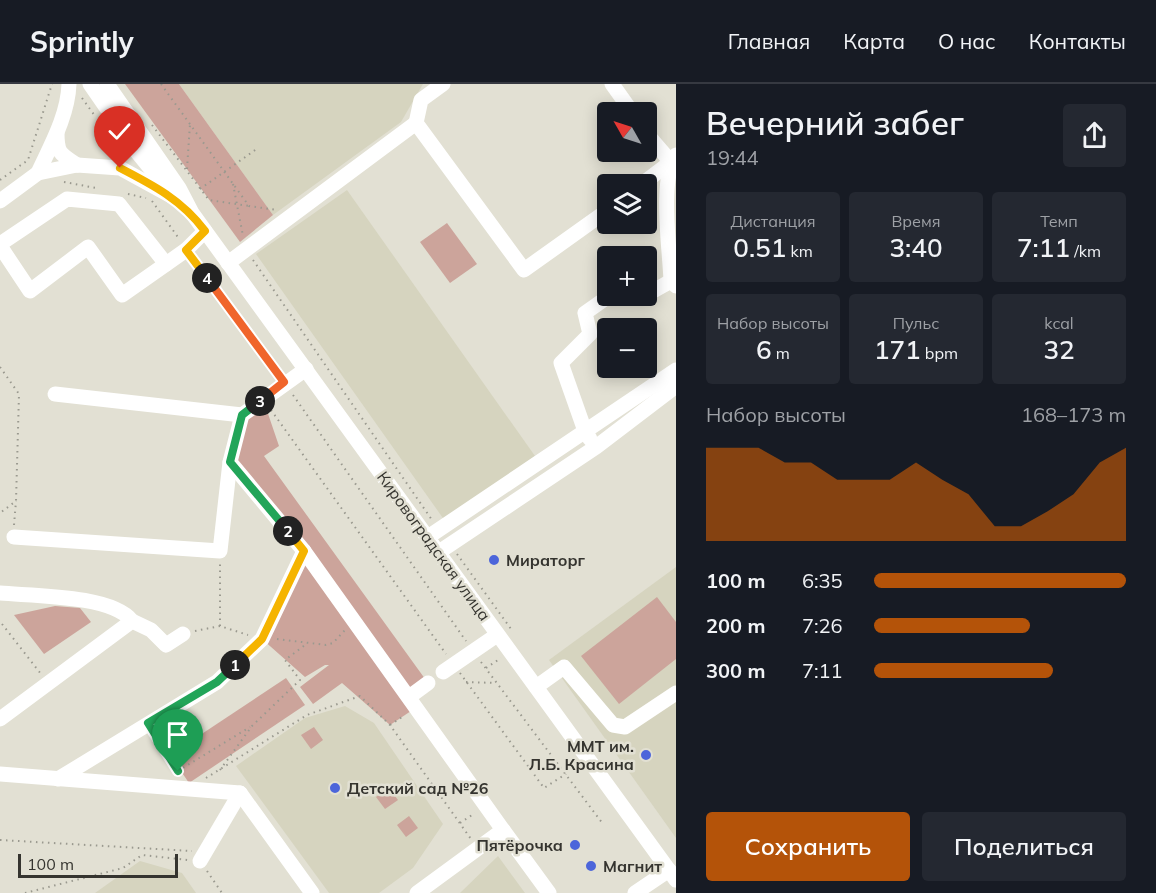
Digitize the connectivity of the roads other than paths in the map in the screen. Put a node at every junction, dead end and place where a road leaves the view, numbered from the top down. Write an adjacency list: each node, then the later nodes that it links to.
1 (443, 84): 6 (street)
2 (612, 84): 5 (street)
3 (101, 87): 4 (street); 8 (street, Кировоградская улица); 10 (street, Кировоградская улица)
4 (69, 89): 7 (street)
5 (625, 102)
6 (416, 123): 19 (street); 22 (street)
7 (57, 133): 12 (street); 14 (street)
8 (145, 139): 10 (street); 18 (street, Кировоградская улица)
9 (657, 143): 11 (street)
10 (139, 155): 13 (street); 16 (street, Кировоградская улица)
11 (674, 159): 15 (street); 24 (street)
12 (77, 165): 13 (street); 14 (street)
13 (120, 168): 16 (street)
14 (38, 173): 17 (street)
15 (655, 174)
16 (173, 197): 18 (street, Кировоградская улица)
17 (0, 201)
18 (192, 213): 20 (street, Кировоградская улица)
19 (597, 218)
20 (205, 231): 22 (street, Кировоградская улица); 23 (street)
21 (0, 245): 23 (street); 23 (street)
22 (228, 263): 27 (street, Кировоградская улица)
23 (166, 264)
24 (674, 284): 25 (street)
25 (657, 291)
26 (597, 304): 32 (street)
27 (306, 369): 31 (street); 35 (street, Кировоградская улица)
28 (676, 370): 32 (street)
29 (676, 386): 33 (street)
30 (55, 394): 31 (street)
31 (242, 415): 34 (street)
32 (585, 431): 33 (street); 35 (street)
33 (596, 447): 37 (street)
34 (230, 462): 36 (street); 38 (street)
35 (434, 533): 37 (street, Кировоградская улица)
36 (14, 537)
37 (444, 548): 42 (street, Кировоградская улица)
38 (304, 551): 47 (street); 50 (street)
39 (0, 593): 40 (street)
40 (132, 621): 41 (street); 48 (street)
41 (183, 634)
42 (497, 634): 43 (street); 45 (street, Кировоградская улица)
43 (448, 668)
44 (428, 683): 47 (street)
45 (536, 687): 46 (street); 54 (street, Кировоградская улица)
46 (676, 693)
47 (413, 702): 52 (street)
48 (0, 719)
49 (0, 774): 50 (street)
50 (58, 778): 51 (street)
51 (240, 793): 53 (street); 55 (street)
52 (503, 830): 56 (street); 57 (street)
53 (203, 856)
54 (672, 875): 58 (street)
55 (312, 893)
56 (417, 893)
57 (549, 893)
58 (635, 893)

